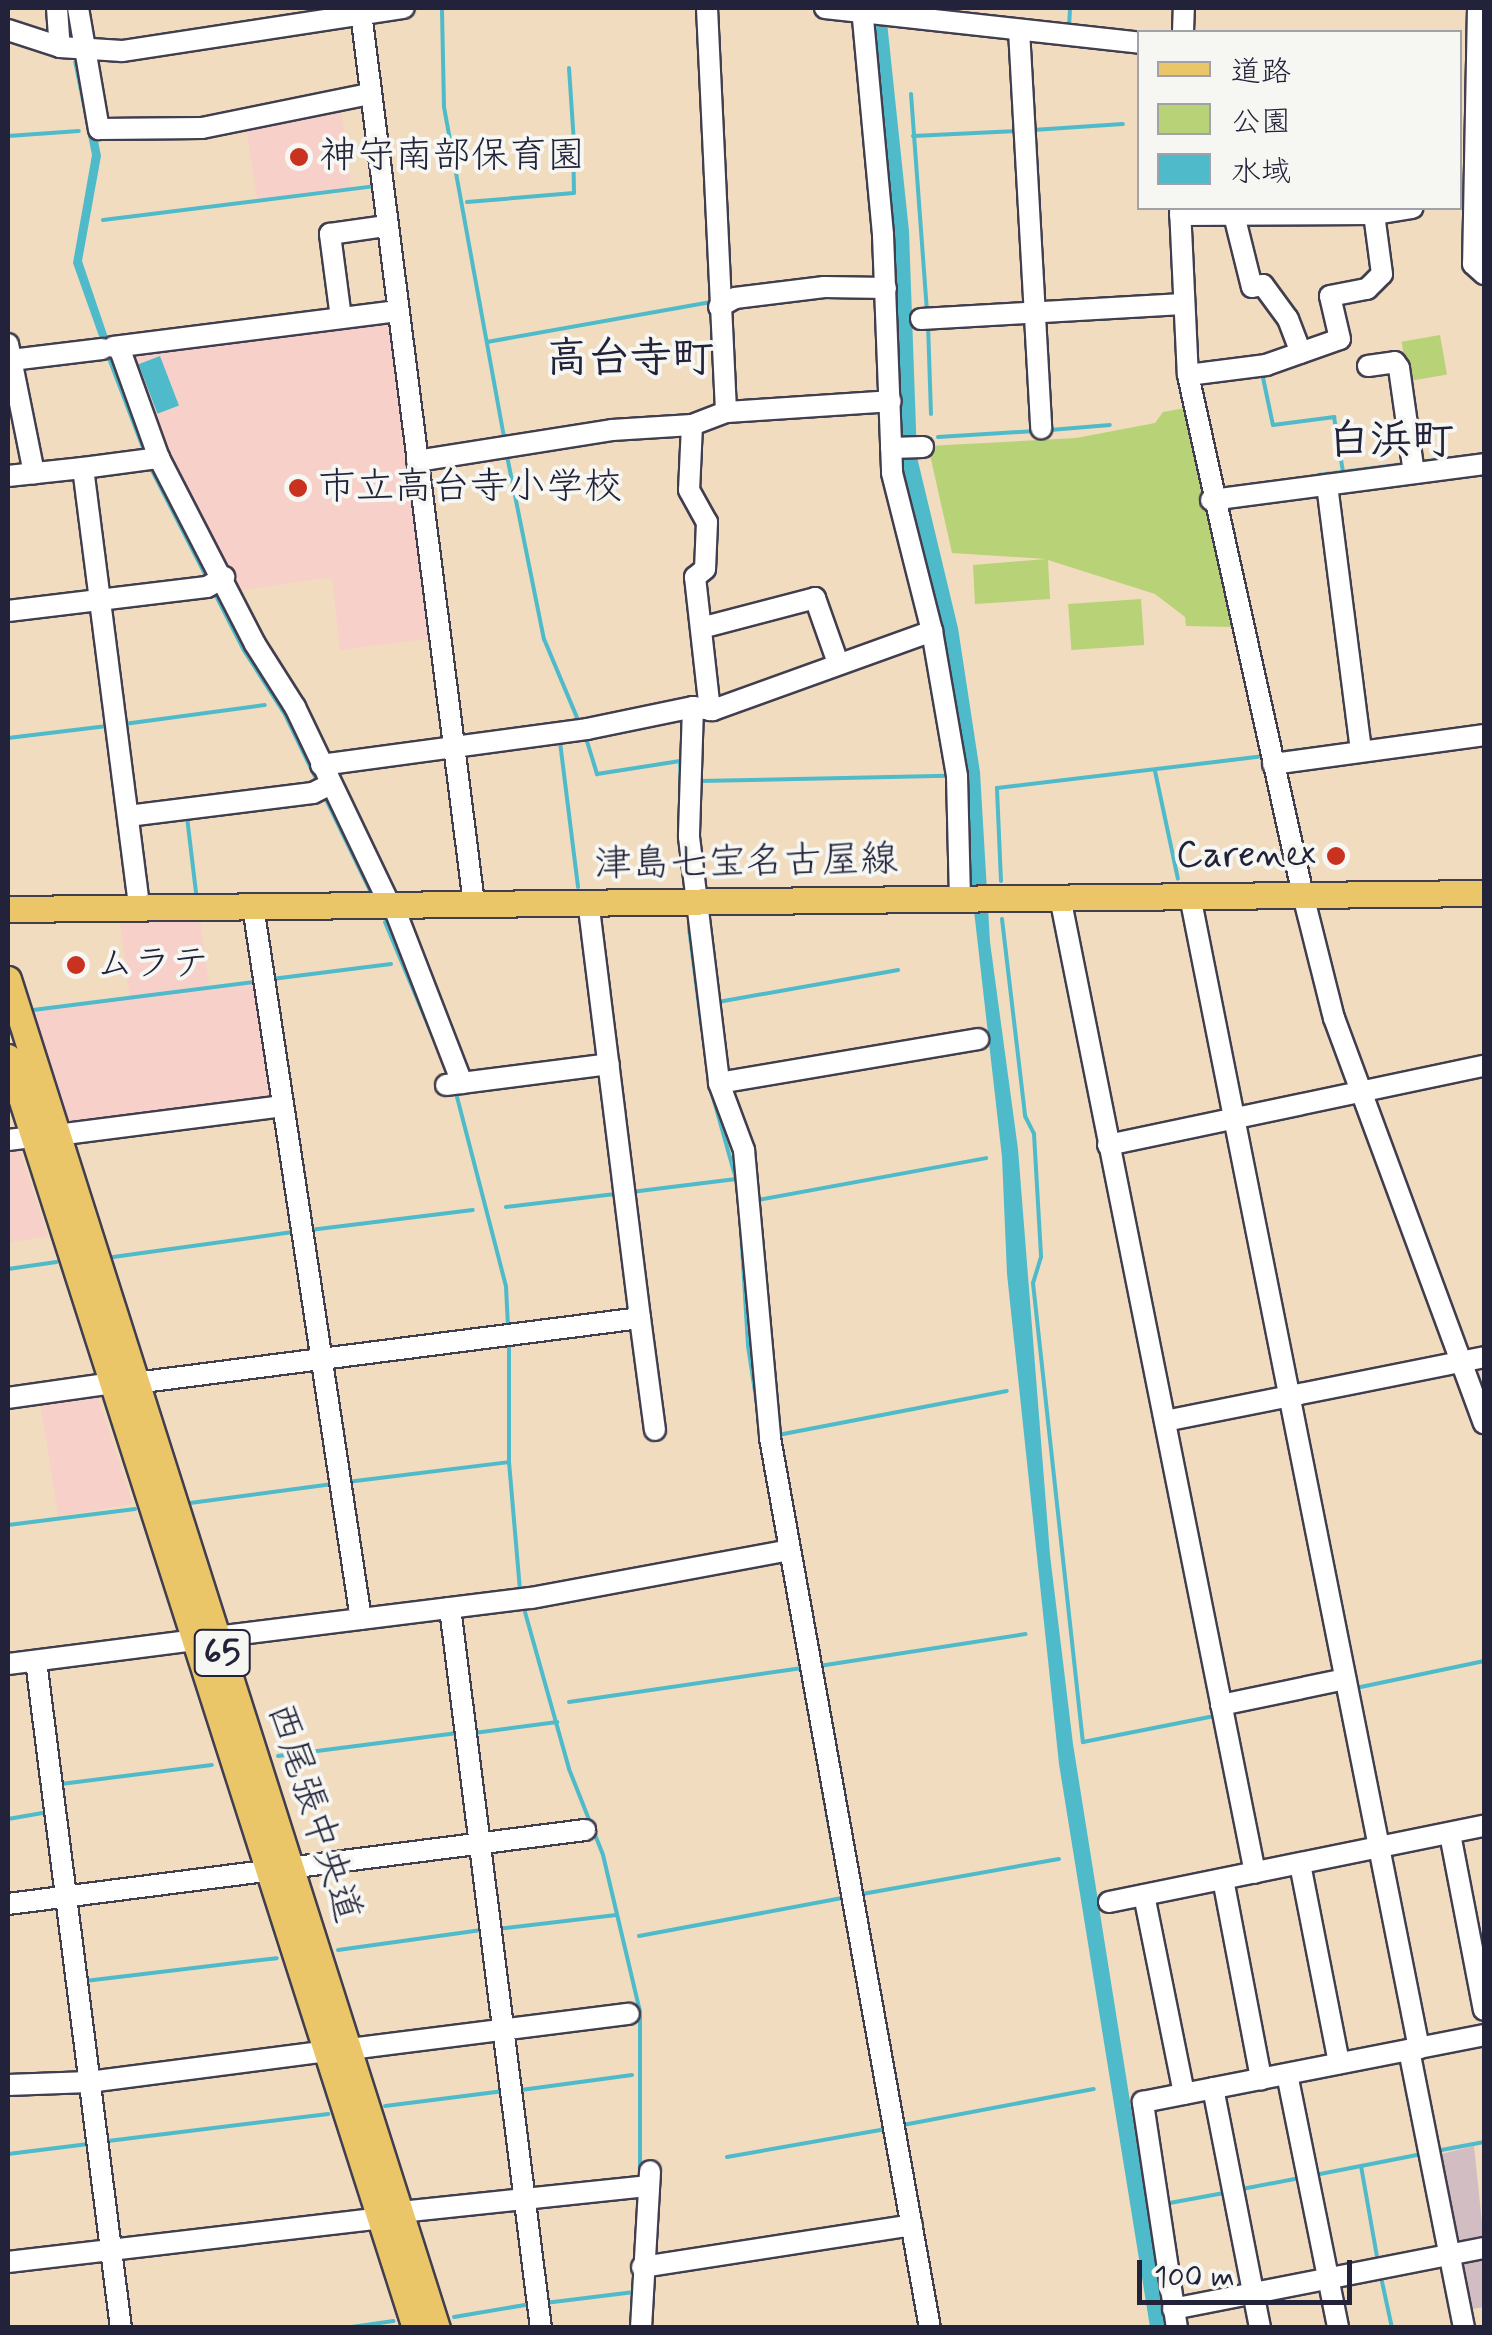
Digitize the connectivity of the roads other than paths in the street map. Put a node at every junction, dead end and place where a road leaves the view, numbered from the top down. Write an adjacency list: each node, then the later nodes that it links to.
1 (57, 8): 12 (street)
2 (78, 8): 13 (street)
3 (404, 8): 7 (street)
4 (707, 8): 24 (street)
5 (825, 8): 8 (street)
6 (1478, 8): 14 (street)
7 (361, 13): 13 (street); 15 (street)
8 (864, 13): 10 (street); 23 (street)
9 (8, 30): 12 (street)
10 (1019, 30): 11 (street); 27 (street)
11 (1137, 43)
12 (60, 47): 13 (street)
13 (86, 51): 15 (street)
14 (1474, 78): 16 (street)
15 (369, 94): 21 (street)
16 (1472, 197): 22 (street)
17 (1400, 210): 20 (street)
18 (1180, 211): 19 (street); 25 (street)
19 (1234, 214): 20 (street); 31 (street)
20 (1374, 214): 31 (street)
21 (386, 226): 26 (street); 28 (street)
22 (1484, 274)
23 (886, 283): 24 (street); 35 (street)
24 (719, 302): 36 (street)
25 (1182, 304): 27 (street); 34 (street)
26 (398, 311): 28 (street); 40 (street)
27 (1036, 312): 29 (street); 38 (street)
28 (341, 318): 30 (street)
29 (921, 319)
30 (112, 348): 32 (street); 39 (street)
31 (1301, 353): 34 (street)
32 (9, 355): 43 (street)
33 (1368, 366): 44 (street)
34 (1188, 375): 47 (street)
35 (891, 400): 36 (street); 52 (street)
36 (726, 412): 37 (street)
37 (692, 425): 40 (street); 51 (street)
38 (1040, 428)
39 (153, 459): 42 (street); 48 (street)
40 (417, 460): 56 (street)
41 (1484, 464): 44 (street)
42 (83, 468): 43 (street); 49 (street)
43 (34, 473): 45 (street)
44 (1414, 473): 46 (street)
45 (8, 476)
46 (1327, 485): 47 (street); 57 (street)
47 (1211, 500): 58 (street)
48 (217, 581): 49 (street); 59 (street)
49 (102, 600): 50 (street); 60 (street)
50 (8, 611)
51 (701, 628): 53 (street); 54 (street)
52 (932, 631): 53 (street); 65 (street)
53 (838, 664): 54 (street)
54 (701, 708): 56 (street); 67 (street)
55 (1484, 735): 57 (street)
56 (454, 748): 59 (street); 68 (street)
57 (1361, 751): 58 (street)
58 (1273, 764): 62 (street)
59 (322, 782): 60 (street); 69 (street)
60 (128, 816): 71 (street)
61 (1484, 893): 62 (main road, 津島七宝名古屋線)
62 (1303, 895): 63 (main road, 津島七宝名古屋線); 79 (street)
63 (1190, 896): 64 (main road, 津島七宝名古屋線); 81 (street)
64 (1060, 897): 65 (main road, 津島七宝名古屋線); 83 (street)
65 (962, 898): 67 (main road, 津島七宝名古屋線)
66 (588, 902): 67 (main road, 津島七宝名古屋線); 68 (main road, 津島七宝名古屋線); 76 (street)
67 (696, 902): 78 (street)
68 (474, 904): 69 (main road, 津島七宝名古屋線)
69 (392, 905): 70 (main road, 津島七宝名古屋線); 76 (street)
70 (252, 906): 71 (main road, 津島七宝名古屋線); 80 (street)
71 (140, 908): 72 (main road, 津島七宝名古屋線)
72 (8, 909)
73 (8, 979): 82 (main road, 西尾張中央道 / 65)
74 (978, 1039): 78 (street)
75 (8, 1057): 82 (main road, 西尾張中央道 / 65)
76 (609, 1064): 84 (street)
77 (1484, 1066): 79 (street)
78 (719, 1083): 94 (street)
79 (1361, 1094): 81 (street); 87 (street)
80 (283, 1106): 82 (street); 86 (street)
81 (1232, 1121): 83 (street); 90 (street)
82 (32, 1137): 88 (main road, 西尾張中央道 / 65)
83 (1108, 1145): 91 (street)
84 (640, 1318): 86 (street); 93 (street)
85 (1484, 1357): 87 (street)
86 (321, 1358): 88 (street); 96 (street)
87 (1462, 1362): 90 (street); 92 (street)
88 (124, 1383): 89 (street); 97 (main road, 西尾張中央道 / 65)
89 (8, 1398)
90 (1288, 1398): 91 (street); 100 (street)
91 (1165, 1421): 101 (street)
92 (1484, 1423)
93 (655, 1430)
94 (790, 1550): 95 (street); 130 (street)
95 (450, 1608): 96 (street); 105 (street)
96 (361, 1619): 97 (street)
97 (206, 1639): 98 (street); 108 (main road, 西尾張中央道 / 65)
98 (36, 1661): 99 (street); 112 (street)
99 (8, 1664)
100 (1346, 1685): 101 (street); 106 (street)
101 (1223, 1711): 109 (street)
102 (1484, 1826): 104 (street)
103 (585, 1830): 105 (street)
104 (1450, 1834): 106 (street); 115 (street)
105 (480, 1844): 108 (street); 117 (street)
106 (1380, 1848): 107 (street); 119 (street)
107 (1300, 1864): 109 (street); 121 (street)
108 (281, 1870): 112 (street); 120 (main road, 西尾張中央道 / 65)
109 (1255, 1873): 110 (street)
110 (1223, 1879): 111 (street); 123 (street)
111 (1144, 1894): 113 (street); 127 (street)
112 (63, 1896): 114 (street); 124 (street)
113 (1110, 1902)
114 (8, 1904)
115 (1484, 2010)
116 (629, 2014): 117 (street)
117 (504, 2030): 120 (street); 128 (street)
118 (1484, 2035): 119 (street)
119 (1414, 2049): 121 (street); 133 (street)
120 (339, 2050): 124 (street); 129 (main road, 西尾張中央道 / 65)
121 (1340, 2064): 122 (street)
122 (1288, 2074): 123 (street); 136 (street)
123 (1261, 2079): 126 (street)
124 (89, 2082): 125 (street); 132 (street)
125 (8, 2084)
126 (1213, 2088): 127 (street); 137 (street)
127 (1184, 2094): 138 (street)
128 (525, 2196): 129 (street); 135 (street); 142 (street)
129 (391, 2215): 132 (street); 140 (main road, 西尾張中央道 / 65); 141 (main road, 西尾張中央道 / 65)
130 (912, 2225): 135 (street); 144 (street)
131 (1484, 2248): 133 (street)
132 (111, 2249): 134 (street); 139 (street)
133 (1450, 2255): 136 (street); 147 (street)
134 (8, 2262)
135 (642, 2267): 143 (street)
136 (1328, 2279): 137 (street); 146 (street)
137 (1254, 2294): 138 (street); 145 (street)
138 (1175, 2318)
139 (120, 2328)
140 (415, 2328)
141 (437, 2328)
142 (541, 2328)
143 (641, 2328)
144 (930, 2328)
145 (1260, 2328)
146 (1338, 2328)
147 (1464, 2328)

